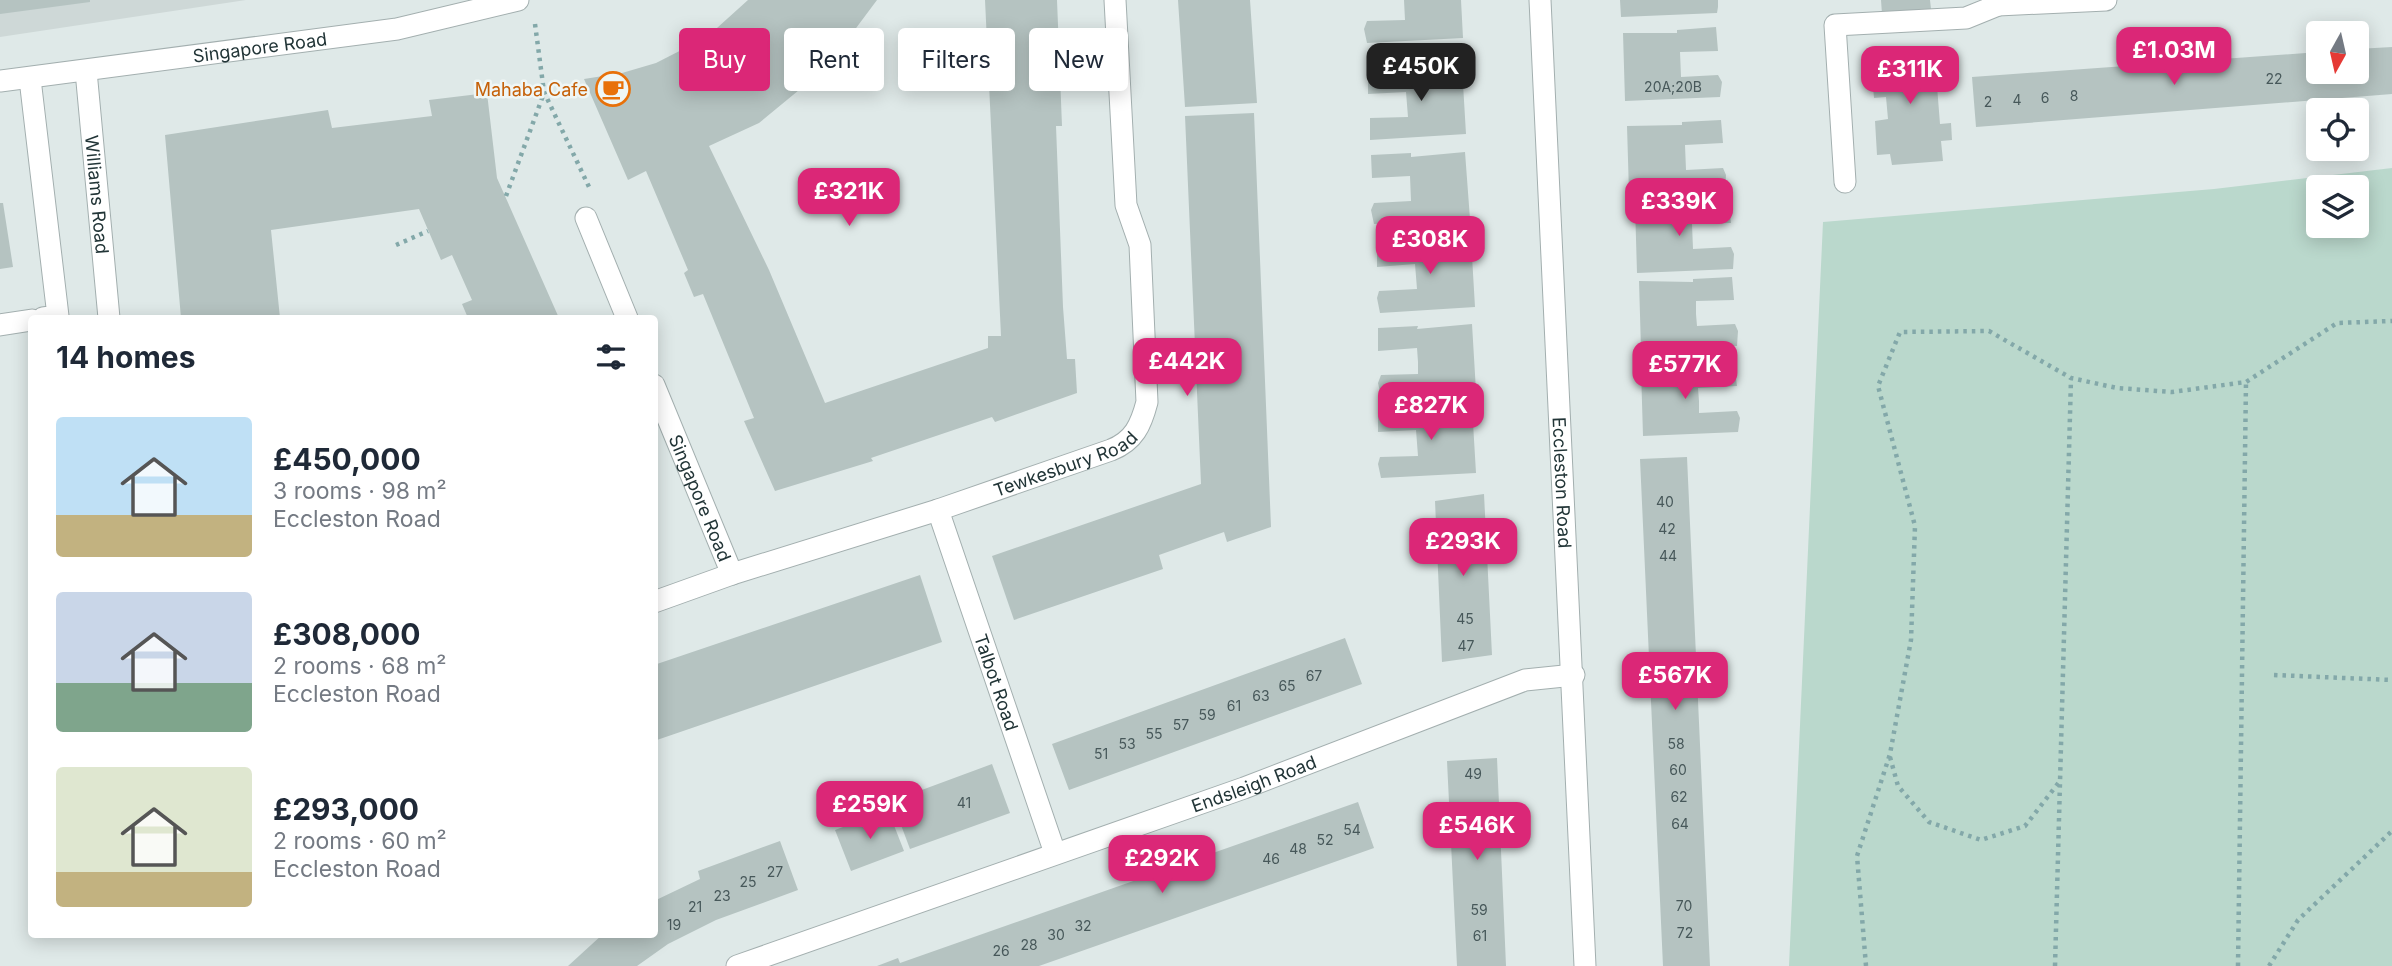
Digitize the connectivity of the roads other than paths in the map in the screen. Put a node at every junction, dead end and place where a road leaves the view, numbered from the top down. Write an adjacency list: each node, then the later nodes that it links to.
1 (1115, 0): 17 (street, Tewkesbury Road)
2 (1541, 0): 20 (street, Eccleston Road)
3 (2106, 0): 4 (street)
4 (1996, 3): 9 (street)
5 (515, 4): 6 (street, Singapore Road)
6 (86, 71): 7 (street, Singapore Road); 12 (street, Williams Road)
7 (30, 79): 8 (street, Singapore Road); 11 (street)
8 (0, 81)
9 (1846, 182)
10 (586, 218): 13 (street)
11 (58, 315)
12 (108, 315)
13 (626, 315)
14 (28, 321): 15 (street)
15 (0, 325)
16 (658, 395): 18 (street, Singapore Road)
17 (938, 510): 18 (street, Tewkesbury Road); 21 (street, Talbot Road)
18 (732, 574): 19 (street, Tewkesbury Road)
19 (658, 601)
20 (1574, 675): 21 (street, Endsleigh Road); 23 (street, Eccleston Road)
21 (1055, 853): 22 (street, Endsleigh Road)
22 (737, 966)
23 (1585, 966)

